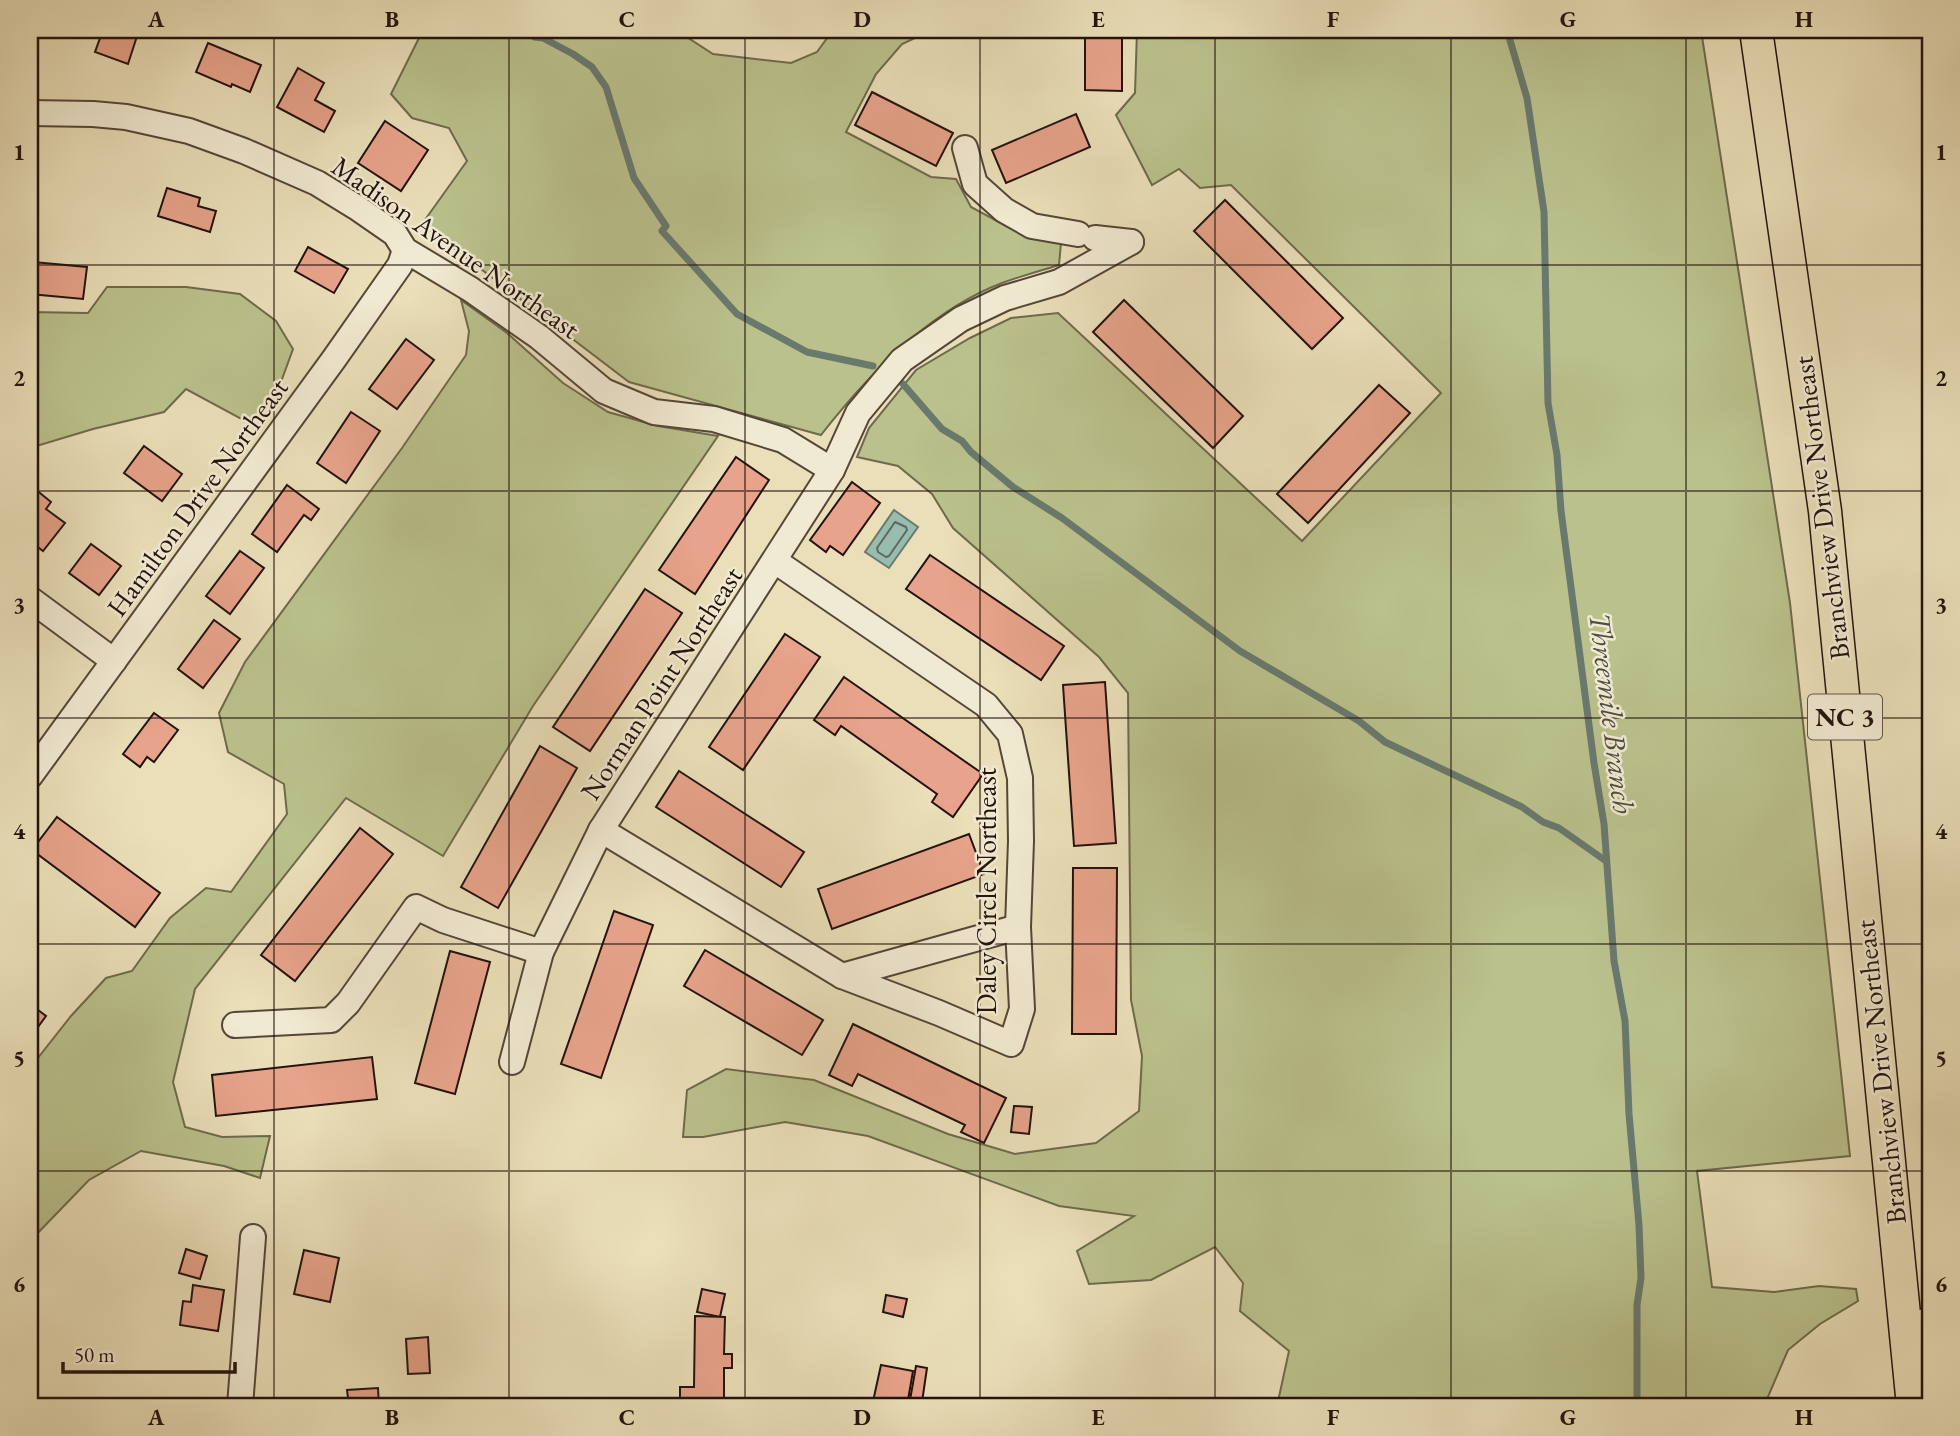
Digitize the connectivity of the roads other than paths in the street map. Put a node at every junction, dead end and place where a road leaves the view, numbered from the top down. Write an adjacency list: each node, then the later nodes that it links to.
1 (1755, 30): 17 (main road, Branchview Drive Northeast / NC 3)
2 (30, 113): 4 (street, Madison Avenue Northeast)
3 (965, 148): 5 (street, Norman Point Northeast)
4 (405, 250): 5 (street, Madison Avenue Northeast); 8 (street, Hamilton Drive Northeast)
5 (832, 470): 6 (street, Norman Point Northeast)
6 (775, 561): 10 (street, Norman Point Northeast); 11 (street, Daley Circle Northeast)
7 (30, 599): 8 (street)
8 (114, 661): 9 (street, Hamilton Drive Northeast)
9 (30, 776)
10 (601, 830): 12 (street, Norman Point Northeast); 13 (street, Daley Circle Northeast)
11 (1018, 927): 13 (street); 13 (street, Daley Circle Northeast)
12 (541, 952): 14 (street); 15 (street, Norman Point Northeast)
13 (842, 976)
14 (235, 1025)
15 (512, 1062)
16 (253, 1237): 18 (street)
17 (1918, 1325): 19 (main road, Branchview Drive Northeast / NC 3)
18 (240, 1406)
19 (1913, 1406)

